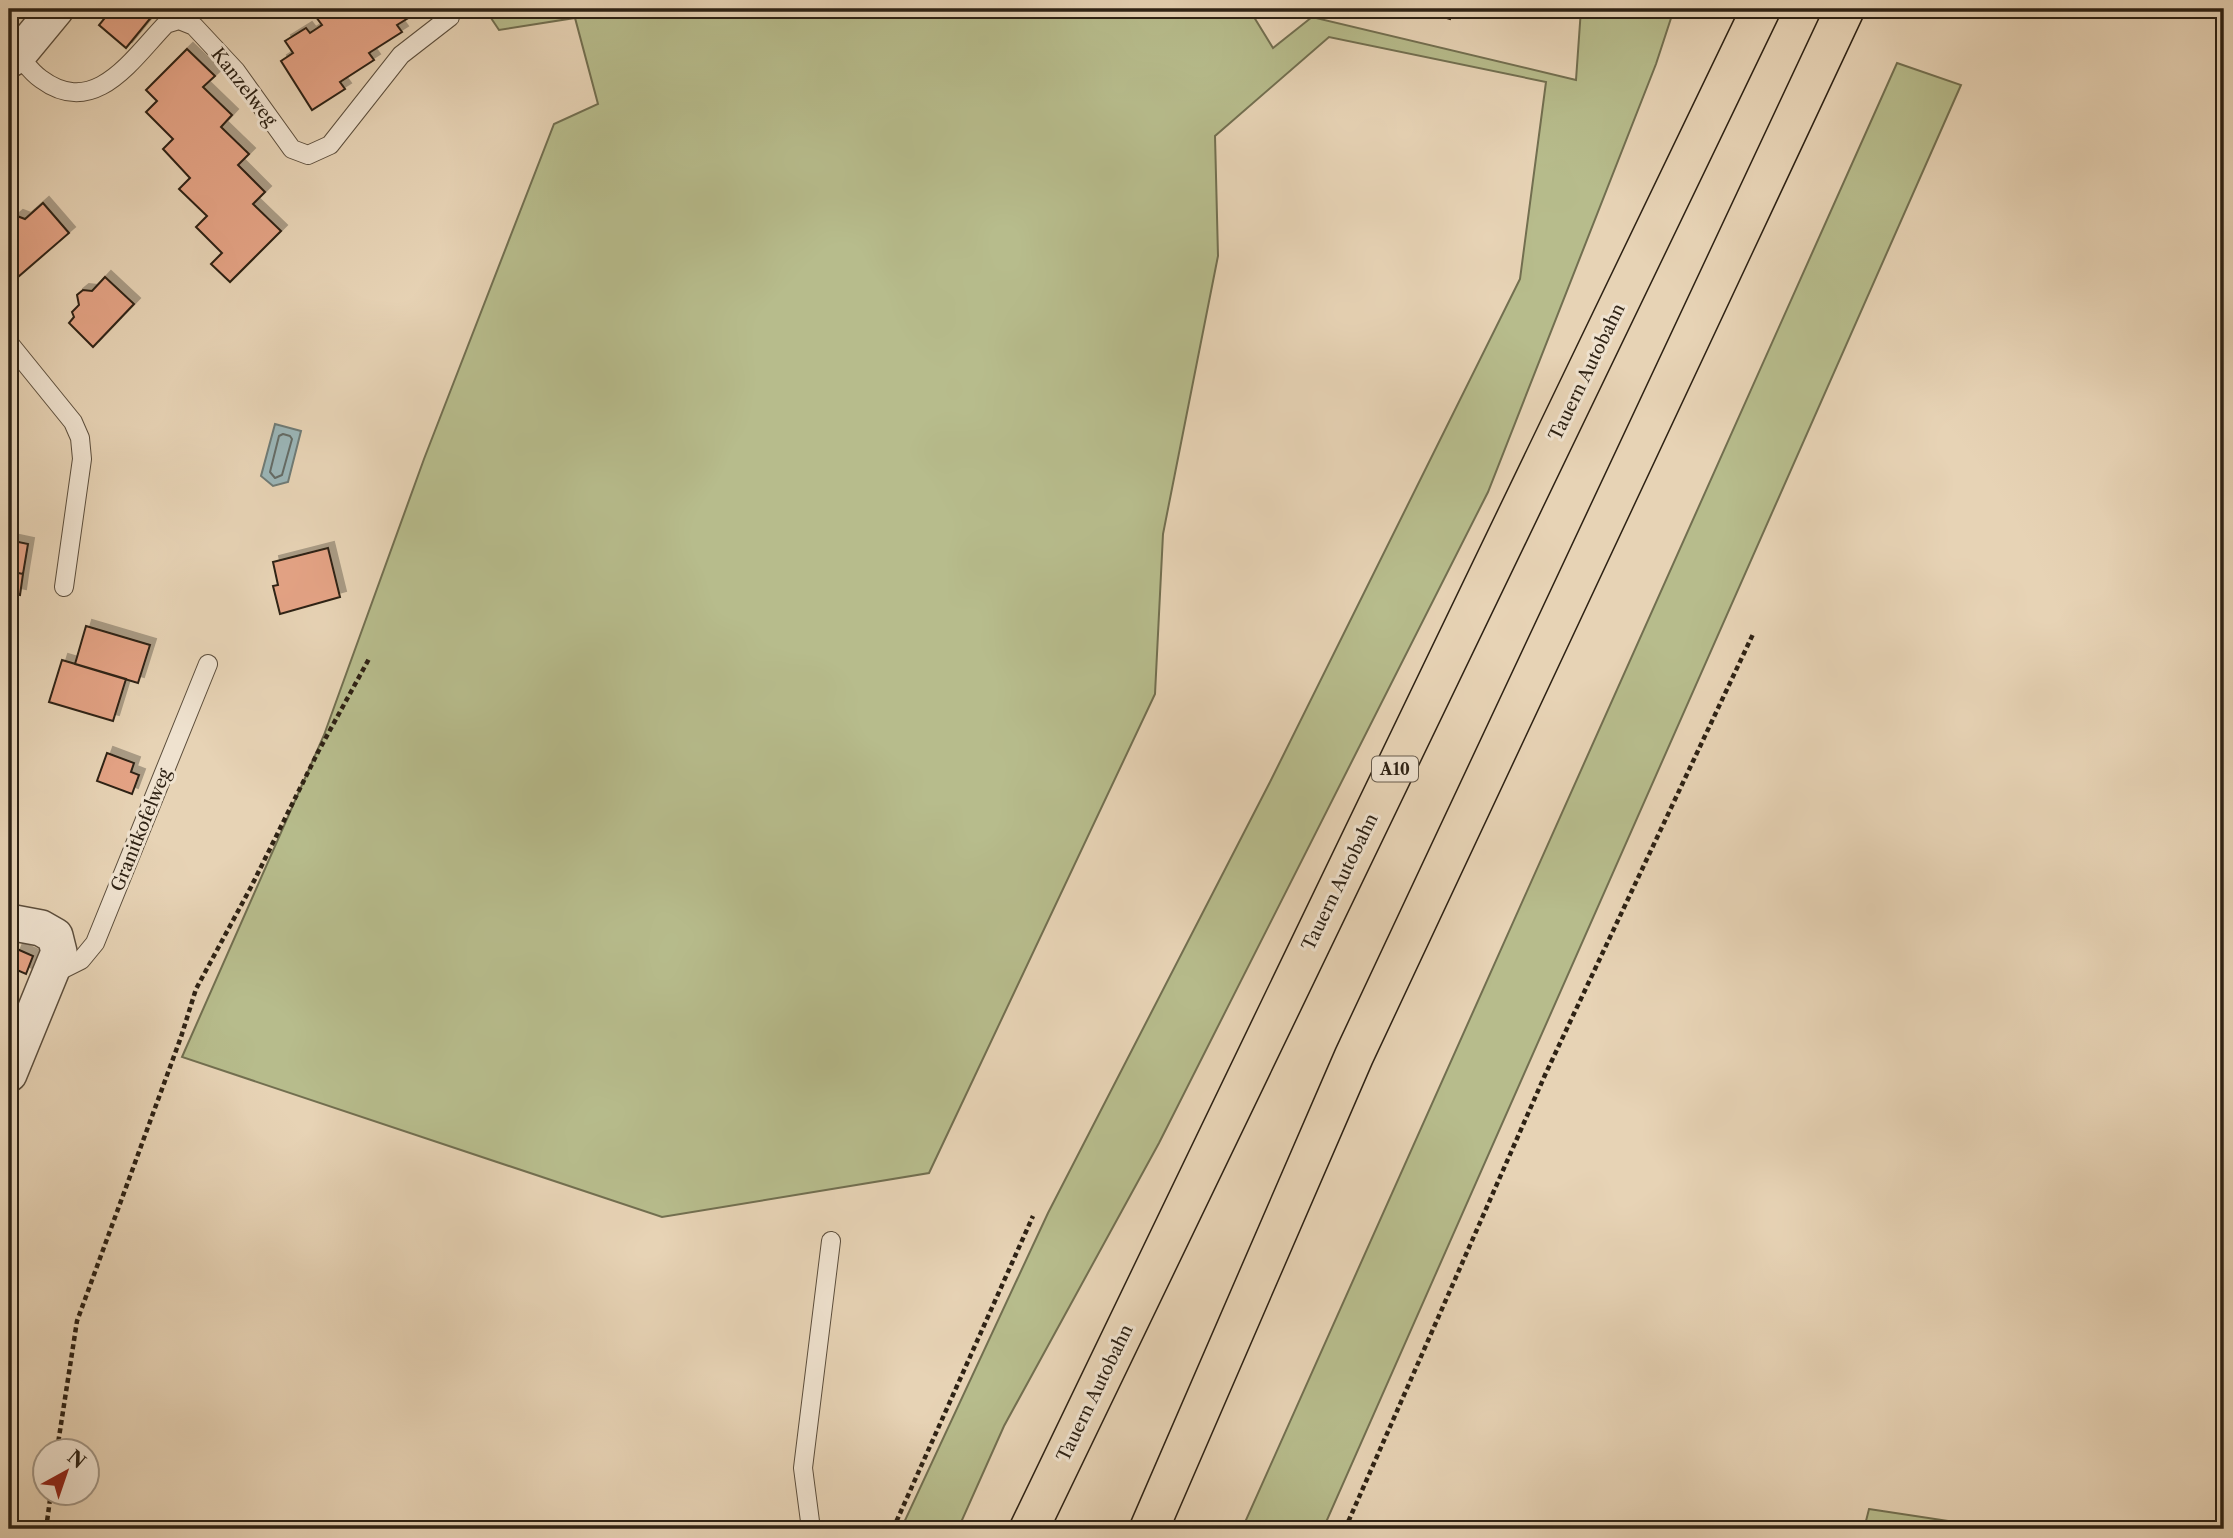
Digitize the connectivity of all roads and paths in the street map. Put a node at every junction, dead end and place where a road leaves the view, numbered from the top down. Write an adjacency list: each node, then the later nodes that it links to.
1 (56, 9): 5 (street, Kanzelweg)
2 (1761, 9): 21 (highway, Tauern Autobahn / A10)
3 (1845, 9): 22 (highway)
4 (450, 17): 5 (lane, Kanzelweg)
5 (14, 58)
6 (9, 343): 7 (lane)
7 (64, 587)
8 (1754, 632): 23 (path)
9 (370, 657): 16 (path)
10 (208, 664): 12 (lane, Granitkofelweg)
11 (9, 922): 12 (street)
12 (50, 975): 13 (street)
13 (9, 1074)
14 (1033, 1216): 20 (path)
15 (831, 1241): 19 (lane)
16 (59, 1436)
17 (49, 1506): 18 (path)
18 (46, 1529)
19 (811, 1529)
20 (893, 1529)
21 (1029, 1529)
22 (1149, 1529)
23 (1345, 1529)

